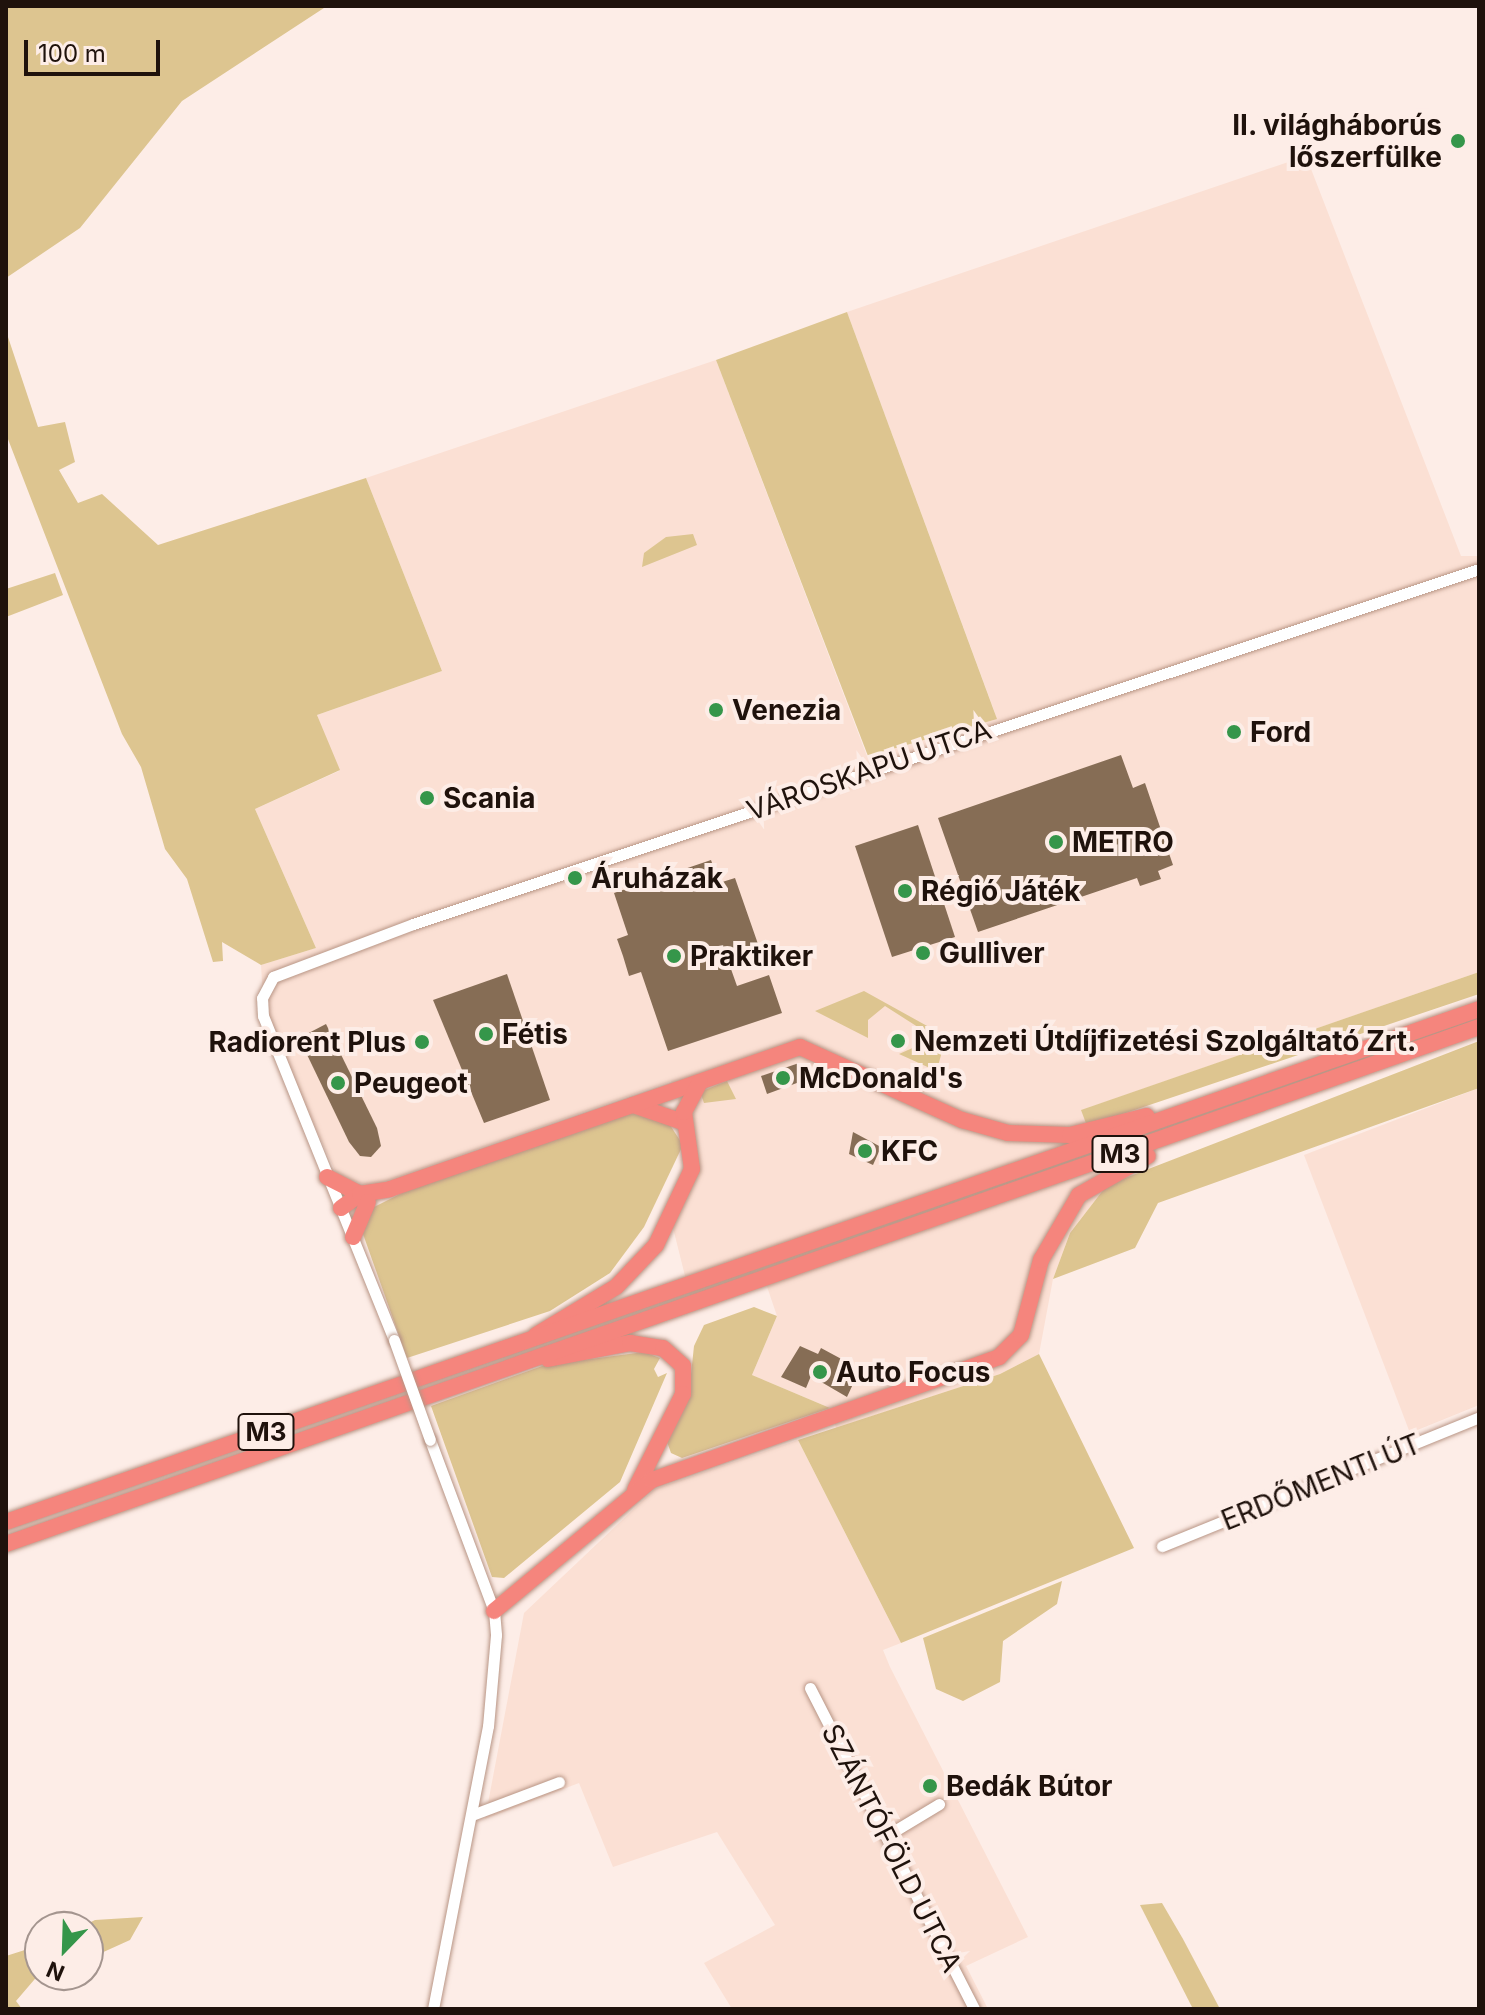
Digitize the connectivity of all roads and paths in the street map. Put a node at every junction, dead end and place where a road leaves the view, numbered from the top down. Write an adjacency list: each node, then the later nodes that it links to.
1 (1478, 567): 10 (street, VÁROSKAPU UTCA)
2 (1479, 1009): 6 (highway, M3)
3 (1479, 1027): 8 (highway, M3)
4 (700, 1082): 5 (highway); 6 (highway); 9 (highway)
5 (670, 1092): 7 (highway); 9 (highway)
6 (1246, 1093): 14 (highway, M3)
7 (631, 1105): 9 (highway); 11 (highway)
8 (1240, 1112): 15 (highway, M3); 18 (highway)
9 (681, 1117): 14 (highway)
10 (327, 1177): 11 (highway); 12 (street)
11 (364, 1198): 12 (highway); 13 (highway)
12 (341, 1208): 13 (street)
13 (353, 1237): 24 (street, bridge)
14 (526, 1343): 21 (highway, M3)
15 (534, 1358): 17 (highway); 22 (highway, M3)
16 (1479, 1417): 23 (street, ERDŐMENTI ÚT)
17 (662, 1439): 18 (highway); 19 (highway)
18 (679, 1465): 19 (highway); 20 (highway)
19 (646, 1470): 20 (highway)
20 (632, 1495): 24 (highway)
21 (6, 1522)
22 (6, 1544)
23 (1162, 1546)
24 (494, 1611): 28 (street)
25 (810, 1688): 29 (street, SZÁNTÓFÖLD UTCA)
26 (559, 1782): 28 (street)
27 (939, 1804): 29 (street)
28 (472, 1815): 30 (street)
29 (886, 1836): 31 (street, SZÁNTÓFÖLD UTCA)
30 (433, 2009)
31 (974, 2009)

